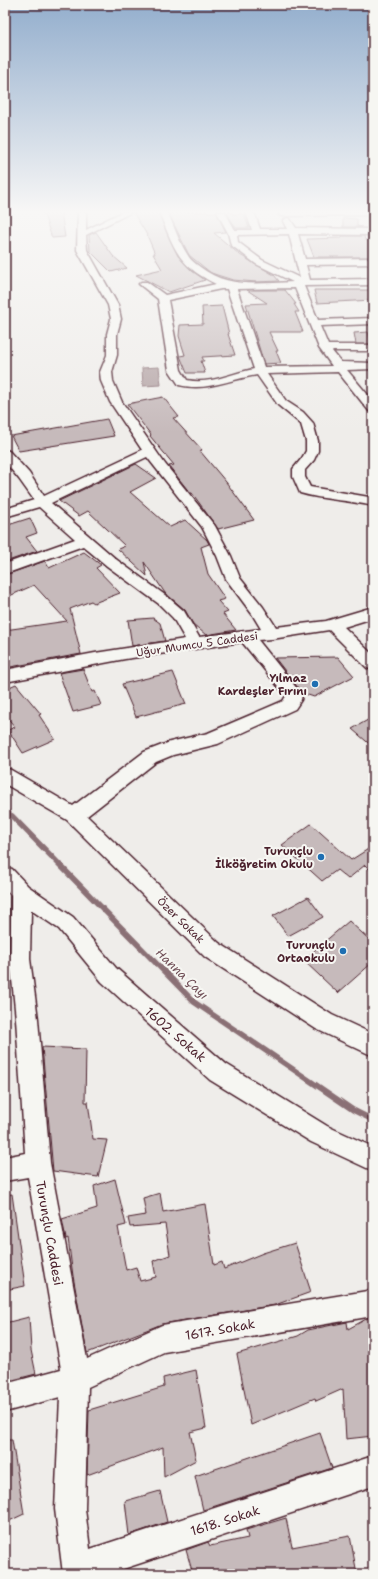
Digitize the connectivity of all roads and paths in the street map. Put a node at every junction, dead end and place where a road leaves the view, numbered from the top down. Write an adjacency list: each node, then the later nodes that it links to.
1 (231, 285): 13 (street)
2 (102, 286): 15 (street)
3 (146, 286): 6 (street)
4 (227, 286): 6 (street)
5 (303, 286): 8 (street)
6 (163, 298): 13 (street)
7 (373, 321): 8 (street)
8 (314, 323): 9 (street)
9 (324, 348): 10 (street); 12 (street)
10 (373, 348)
11 (373, 366): 12 (street)
12 (341, 367): 13 (street); 14 (street)
13 (260, 371): 18 (street)
14 (373, 409)
15 (150, 451): 17 (street); 24 (street)
16 (5, 454): 17 (street)
17 (42, 502): 19 (street); 20 (street)
18 (373, 502)
19 (5, 513)
20 (85, 540): 21 (street); 26 (street)
21 (5, 569)
22 (373, 612): 23 (street, Uğur Mumcu 5 Caddesi)
23 (332, 624): 24 (street, Uğur Mumcu 5 Caddesi); 27 (street)
24 (272, 634): 25 (street, Uğur Mumcu 5 Caddesi)
25 (246, 636): 26 (street, Uğur Mumcu 5 Caddesi); 30 (street)
26 (195, 643): 28 (street, Uğur Mumcu 5 Caddesi)
27 (373, 664)
28 (5, 676)
29 (5, 775): 30 (street, Özer Sokak)
30 (74, 814): 32 (street, Özer Sokak)
31 (13, 884): 33 (street, 1602. Sokak); 34 (street, Turunçlu Caddesi)
32 (373, 1044)
33 (373, 1159)
34 (38, 1163): 35 (street); 37 (street, Turunçlu Caddesi)
35 (5, 1170)
36 (373, 1303): 37 (street, 1617. Sokak)
37 (75, 1379): 38 (street, 1617. Sokak); 40 (street, Turunçlu Caddesi)
38 (5, 1398)
39 (373, 1471): 40 (street, 1618. Sokak)
40 (78, 1571)

